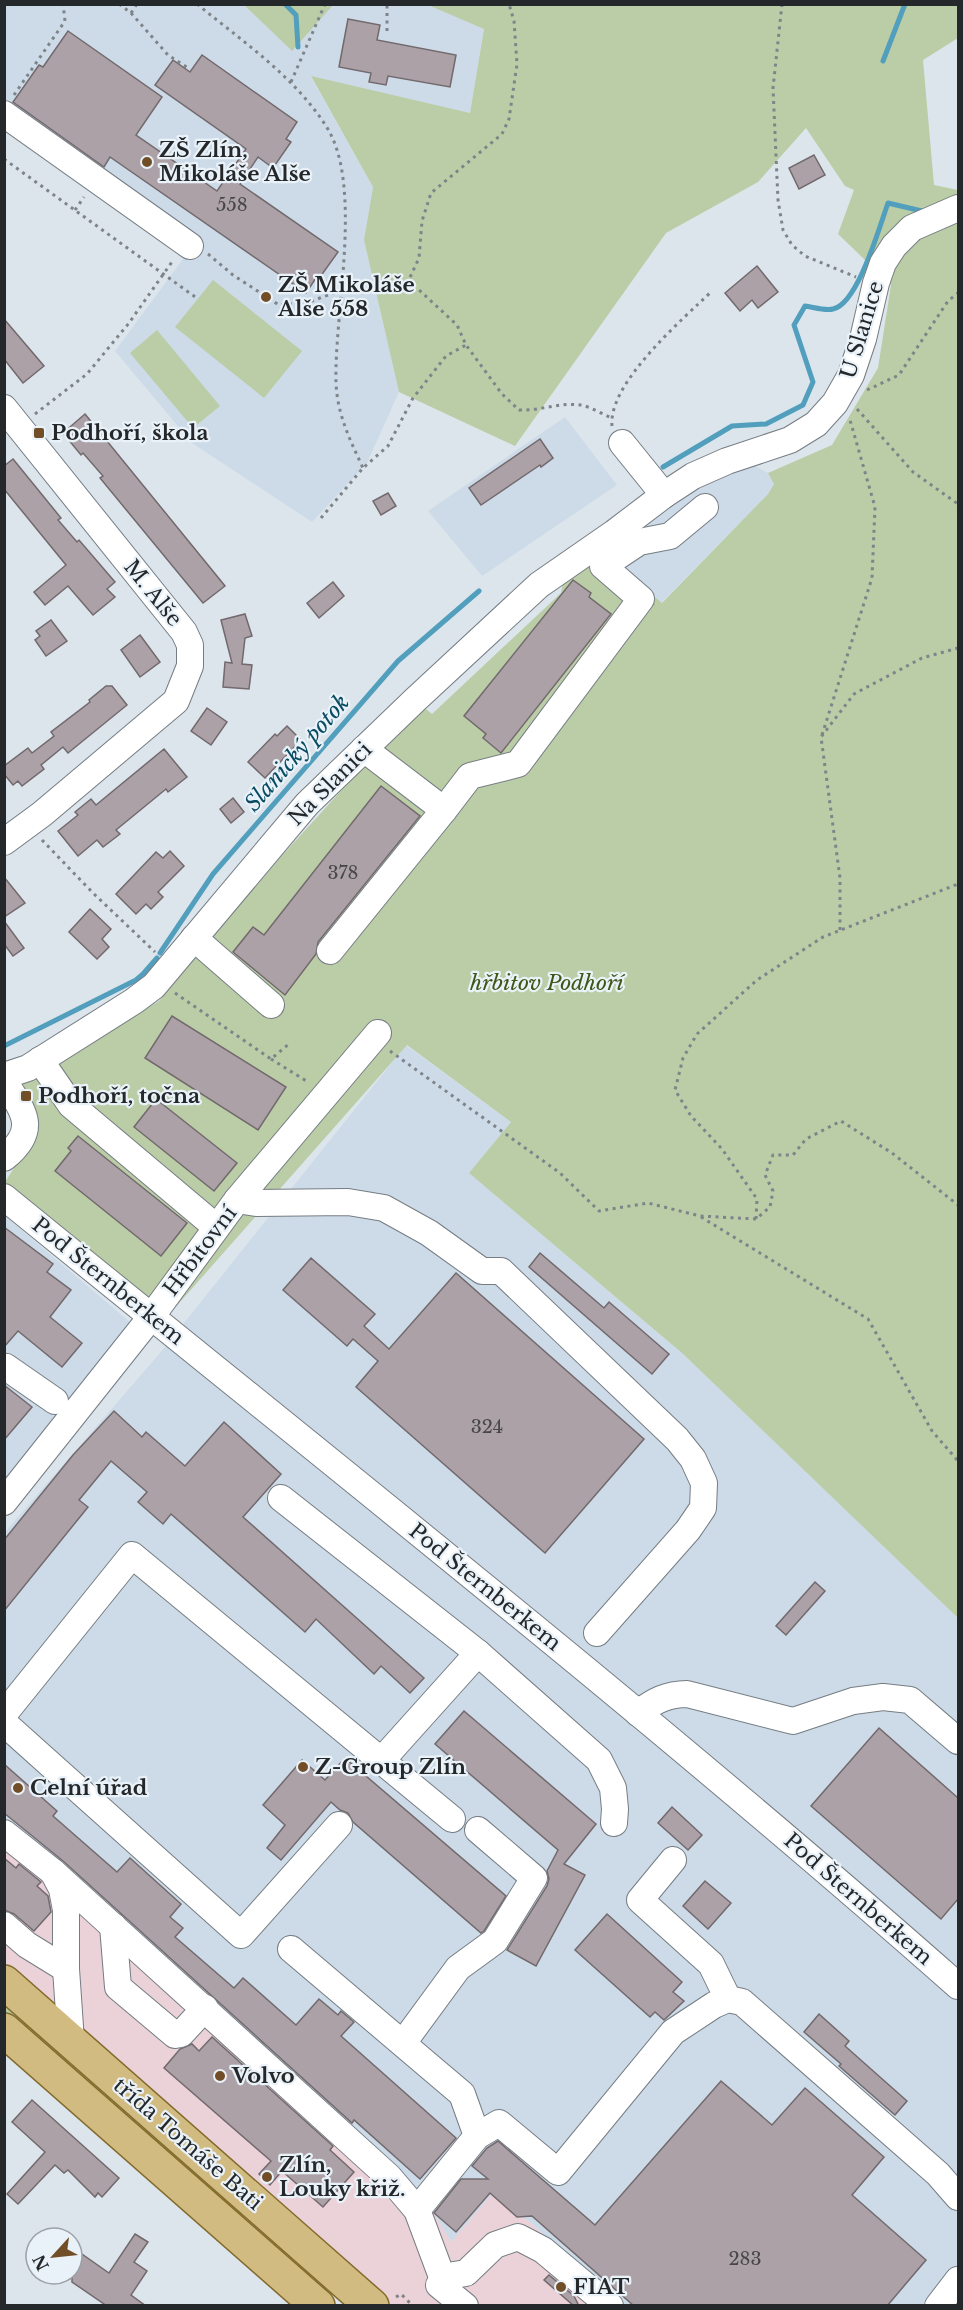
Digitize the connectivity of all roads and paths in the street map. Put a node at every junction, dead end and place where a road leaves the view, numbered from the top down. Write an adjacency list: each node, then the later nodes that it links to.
1 (63, 4): 13 (path)
2 (119, 4): 9 (path)
3 (137, 4): 9 (path)
4 (197, 4): 12 (path)
5 (325, 4): 12 (path)
6 (387, 4): 10 (path)
7 (509, 4): 21 (path)
8 (782, 4): 20 (path)
9 (131, 13): 11 (path)
10 (387, 31)
11 (188, 68)
12 (290, 83): 22 (path)
13 (8, 107): 18 (street)
14 (4, 159): 17 (path)
15 (78, 205): 17 (path)
16 (958, 208): 27 (street, U Slanice)
17 (75, 210): 19 (path)
18 (190, 246): 22 (path)
19 (164, 273): 25 (path); 28 (path)
20 (852, 276)
21 (407, 284): 22 (path); 26 (path)
22 (341, 290): 31 (path)
23 (712, 291): 29 (path)
24 (958, 293): 27 (path)
25 (198, 299)
26 (466, 345): 29 (path); 31 (path)
27 (842, 392): 32 (street, U Slanice); 33 (path); 37 (path)
28 (12, 417): 40 (street, M. Alše)
29 (612, 418): 30 (path)
30 (621, 443): 32 (street)
31 (363, 468): 35 (path)
32 (664, 495): 38 (street, Na Slanici)
33 (958, 504)
34 (705, 507): 39 (street)
35 (321, 518)
36 (958, 648): 37 (path)
37 (821, 737): 43 (path)
38 (364, 749): 39 (street); 44 (street, Na Slanici)
39 (444, 810): 45 (street)
40 (8, 832)
41 (41, 840): 46 (path)
42 (958, 884): 43 (path)
43 (840, 930): 61 (path)
44 (194, 938): 46 (street, Na Slanici); 48 (street)
45 (330, 951)
46 (170, 966): 47 (street, Na Slanici)
47 (154, 986): 51 (path); 52 (street, Na Slanici)
48 (271, 1005)
49 (290, 1043): 51 (path)
50 (367, 1045): 55 (street, Hřbitovní); 60 (path)
51 (271, 1059): 55 (path)
52 (40, 1060): 53 (street, Na Slanici); 62 (street)
53 (4, 1076)
54 (4, 1081): 56 (street)
55 (327, 1095): 58 (street, Hřbitovní)
56 (4, 1158)
57 (4, 1197): 63 (street, Pod Šternberkem)
58 (237, 1200): 62 (street, Hřbitovní); 69 (street)
59 (958, 1205): 61 (path)
60 (700, 1216): 61 (path); 66 (path)
61 (756, 1219)
62 (216, 1227): 63 (street, Hřbitovní)
63 (151, 1317): 68 (street, Hřbitovní); 71 (street, Pod Šternberkem)
64 (4, 1368): 65 (street)
65 (55, 1401)
66 (958, 1461)
67 (281, 1498): 70 (street)
68 (4, 1502)
69 (597, 1633)
70 (478, 1653): 75 (street); 77 (street)
71 (638, 1713): 74 (street); 88 (street, Pod Šternberkem)
72 (4, 1714): 75 (street)
73 (4, 1723): 78 (street)
74 (958, 1742)
75 (381, 1761): 76 (street)
76 (452, 1819)
77 (614, 1823)
78 (339, 1825)
79 (478, 1830): 93 (street)
80 (4, 1833): 82 (street)
81 (673, 1860): 89 (street)
82 (53, 1872): 84 (street); 86 (street)
83 (4, 1925): 86 (street)
84 (113, 1926): 90 (street); 90 (street)
85 (291, 1949): 93 (street)
86 (66, 1969): 92 (street)
87 (4, 1982): 92 (main road, třída Tomáše Bati)
88 (958, 1986)
89 (728, 1999): 94 (street); 95 (street)
90 (205, 2008): 96 (street)
91 (4, 2030): 99 (main road, třída Tomáše Bati)
92 (71, 2041): 100 (main road, třída Tomáše Bati)
93 (403, 2043): 94 (street)
94 (477, 2136): 96 (street)
95 (958, 2197)
96 (417, 2210): 98 (street)
97 (958, 2280): 103 (street)
98 (440, 2281): 101 (street); 102 (street)
99 (318, 2306)
100 (372, 2306)
101 (465, 2306)
102 (610, 2306)
103 (938, 2306)

